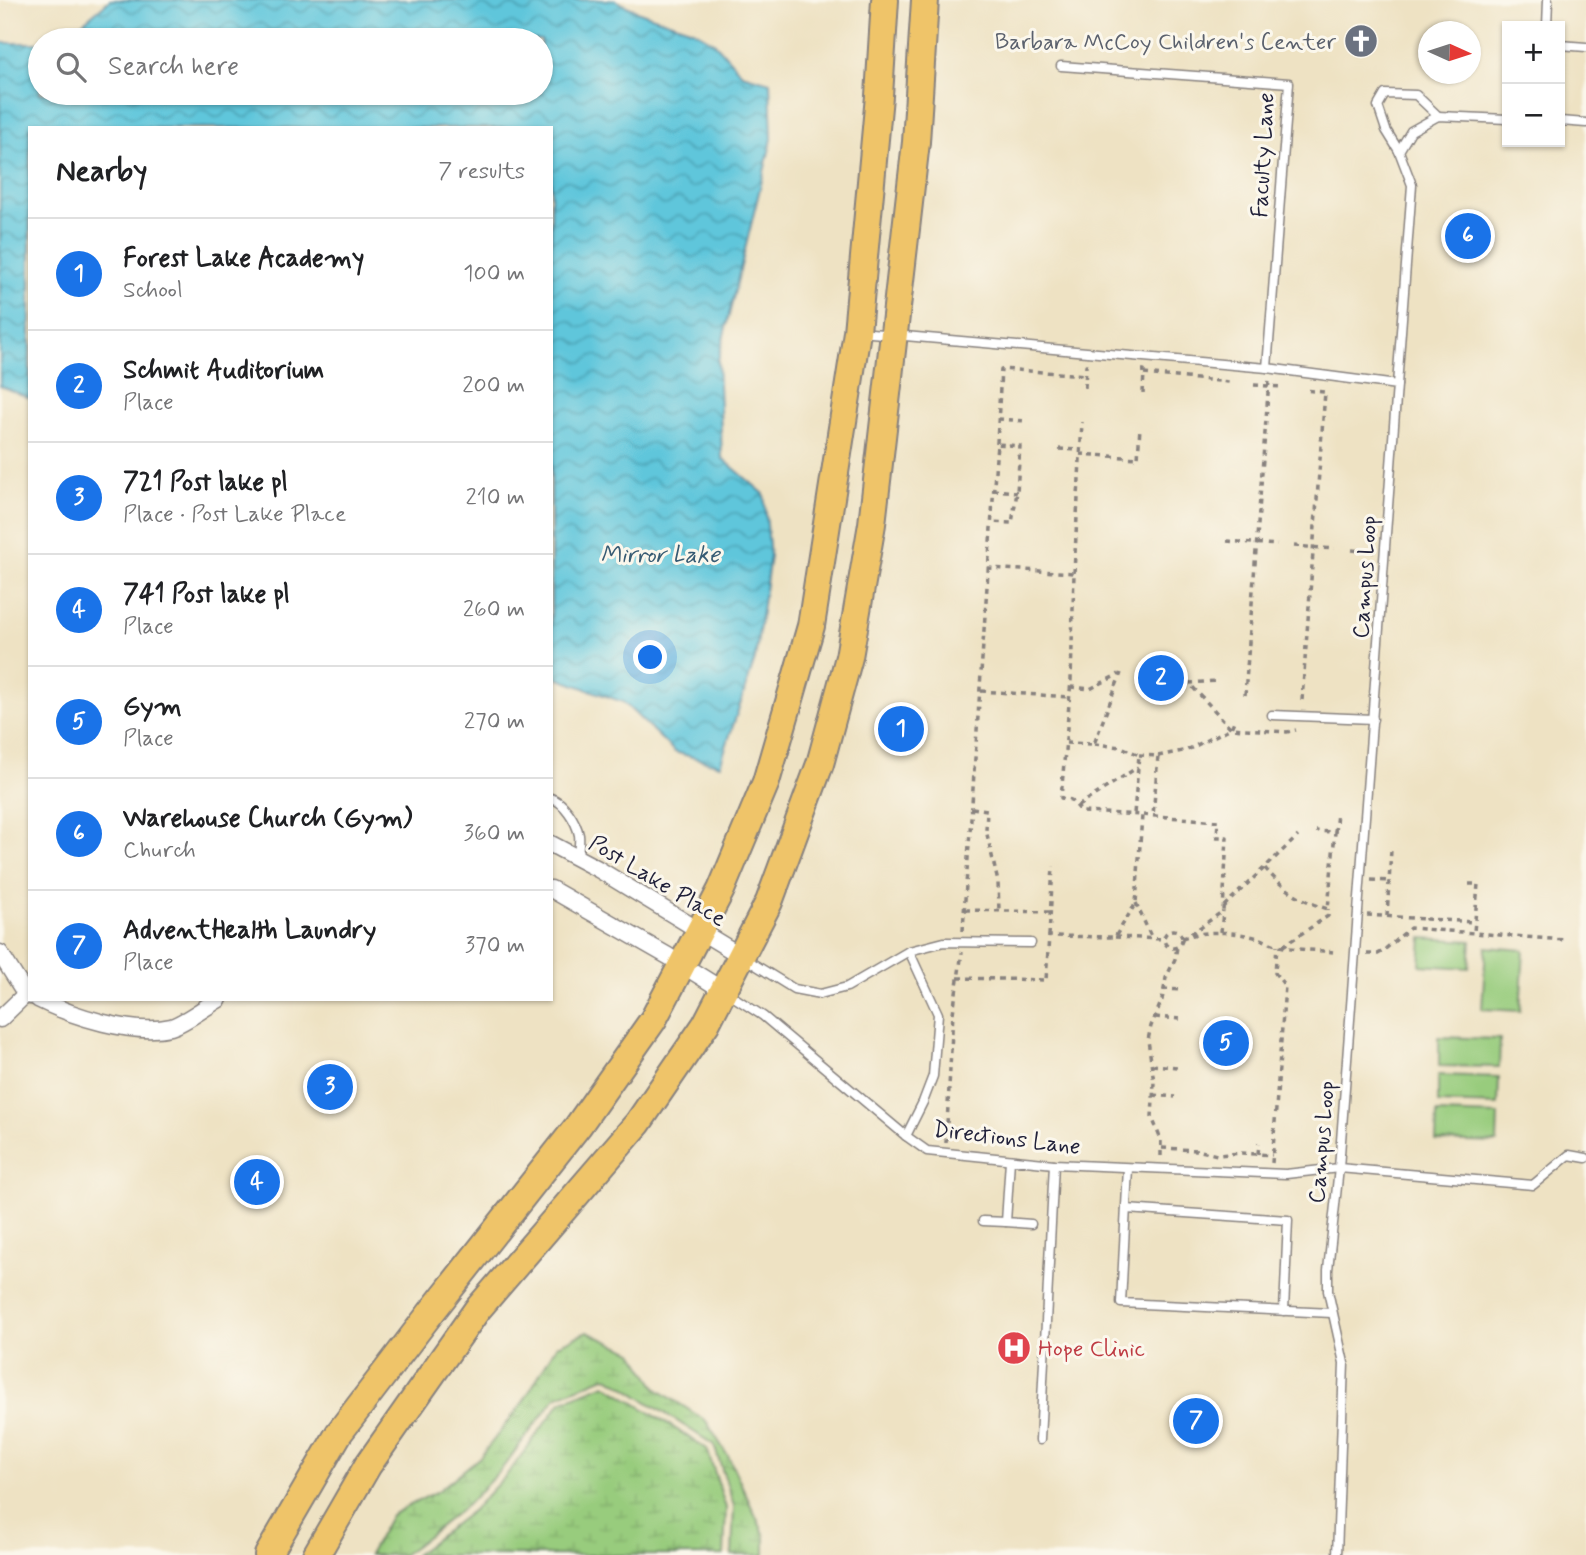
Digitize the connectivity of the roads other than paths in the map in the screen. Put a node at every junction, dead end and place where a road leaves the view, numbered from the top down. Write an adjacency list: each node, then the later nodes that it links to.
1 (885, 0): 13 (main road)
2 (925, 0): 14 (main road)
3 (1548, 0): 4 (lane)
4 (1547, 21)
5 (1565, 45): 6 (lane)
6 (1586, 47)
7 (1060, 66): 15 (lane, Faculty Lane)
8 (1438, 116): 9 (lane); 12 (lane); 12 (lane, Campus Loop)
9 (1502, 118)
10 (1565, 121): 11 (lane)
11 (1586, 123)
12 (1399, 151): 16 (lane, Campus Loop)
13 (857, 332): 14 (lane); 23 (main road)
14 (893, 335): 15 (lane); 27 (main road)
15 (1267, 368): 16 (lane)
16 (1397, 384): 18 (lane, Campus Loop)
17 (1272, 716): 18 (lane)
18 (1373, 719): 40 (lane, Campus Loop)
19 (553, 799): 21 (lane)
20 (553, 845): 21 (street, Post Lake Place)
21 (578, 858): 23 (street, Post Lake Place)
22 (553, 890): 28 (street)
23 (699, 932): 27 (street, Post Lake Place); 28 (main road)
24 (1031, 943): 25 (lane)
25 (909, 951): 27 (lane); 35 (lane)
26 (0, 953): 29 (street)
27 (741, 956): 30 (main road)
28 (682, 964): 30 (street); 48 (main road)
29 (28, 991)
30 (724, 991): 35 (lane, Directions Lane); 49 (main road)
31 (28, 997): 34 (street)
32 (43, 1001): 33 (street)
33 (216, 1001)
34 (0, 1019)
35 (906, 1136): 37 (lane, Directions Lane)
36 (1586, 1158): 40 (lane, Directions Lane)
37 (1010, 1160): 38 (lane, Directions Lane); 43 (lane)
38 (1054, 1164): 39 (lane, Directions Lane); 47 (lane)
39 (1128, 1168): 40 (lane, Directions Lane); 41 (lane)
40 (1339, 1168): 46 (lane, Campus Loop)
41 (1126, 1209): 45 (lane); 45 (lane)
42 (983, 1221): 43 (lane)
43 (1006, 1222): 44 (lane)
44 (1031, 1224)
45 (1284, 1311): 46 (lane)
46 (1332, 1313): 50 (lane, Campus Loop)
47 (1040, 1440)
48 (268, 1555)
49 (316, 1555)
50 (1337, 1555)

